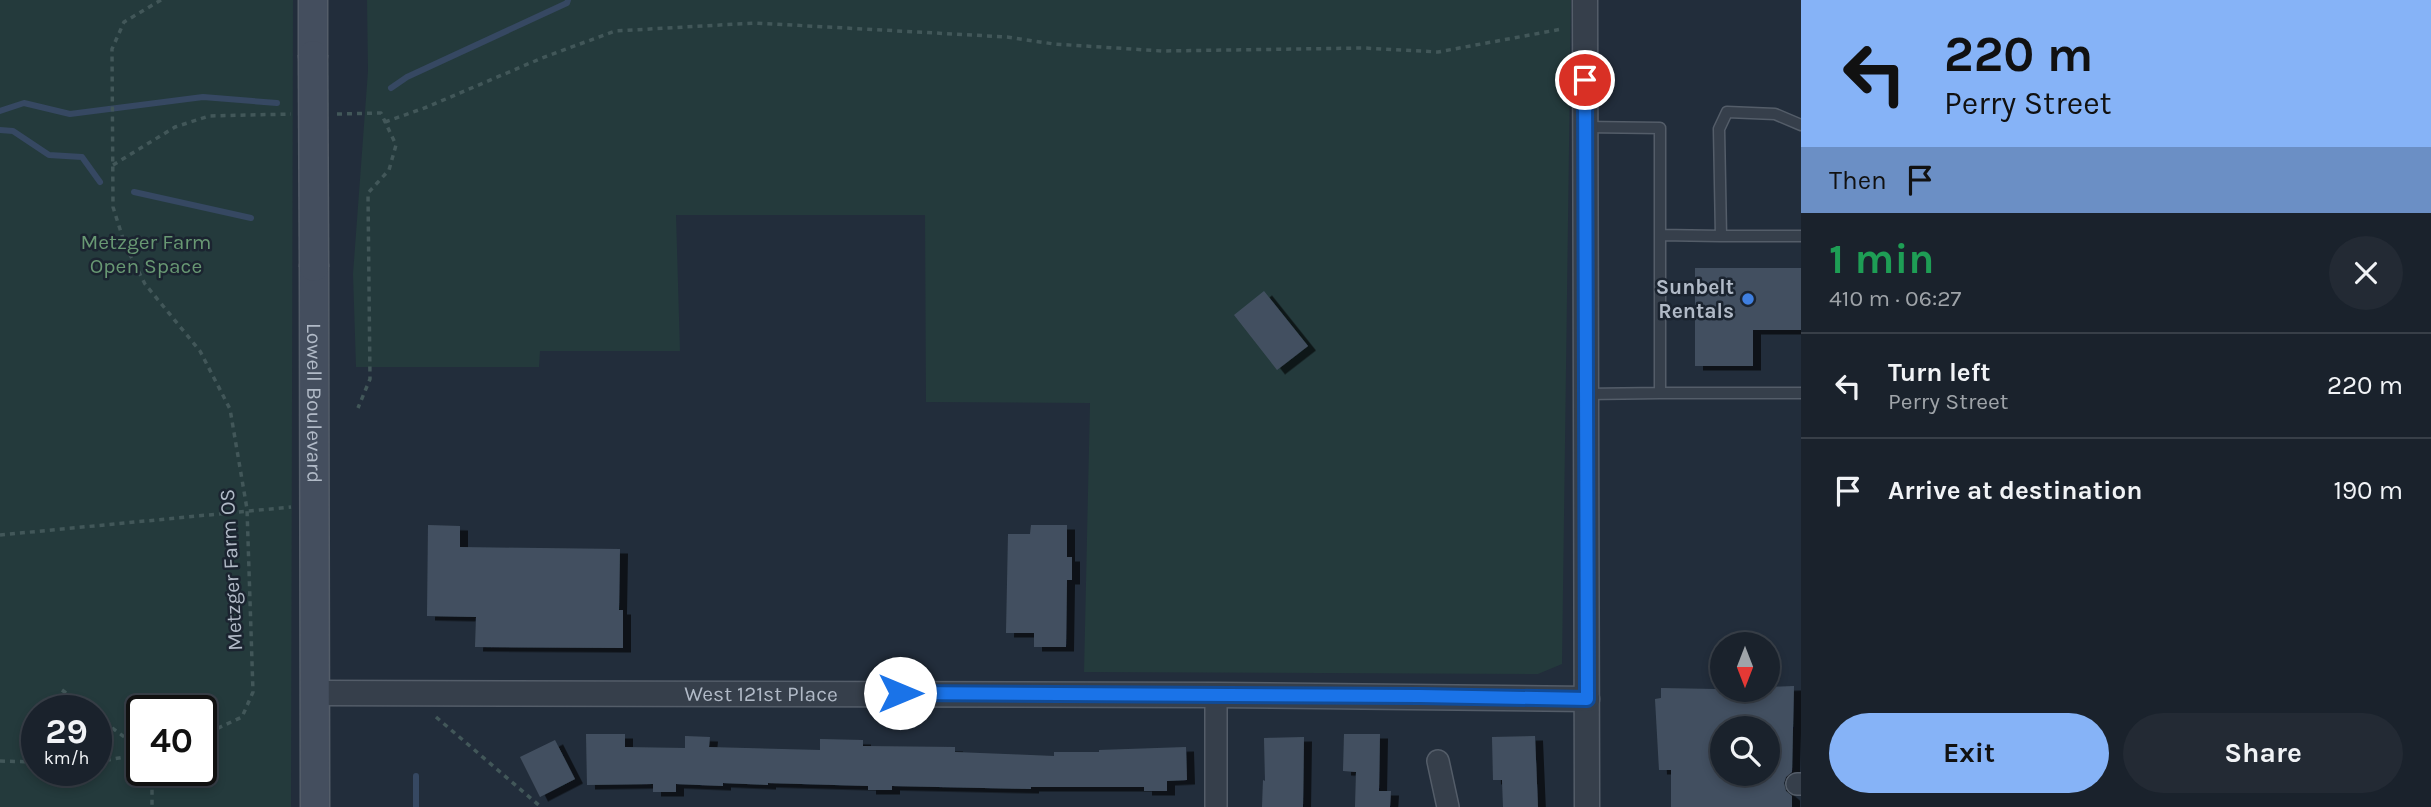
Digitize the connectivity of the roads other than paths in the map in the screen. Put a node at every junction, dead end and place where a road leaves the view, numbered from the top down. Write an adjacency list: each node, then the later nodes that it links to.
1 (313, 0): 11 (main road, Lowell Boulevard, bridge)
2 (1585, 0): 4 (street)
3 (1801, 125): 6 (lane)
4 (1585, 127): 5 (lane); 10 (street)
5 (1660, 235): 6 (lane); 8 (lane)
6 (1721, 236): 7 (lane)
7 (1801, 236)
8 (1660, 393): 9 (lane); 10 (lane)
9 (1801, 393)
10 (1586, 394): 13 (street)
11 (315, 693): 12 (street, West 121st Place); 15 (main road, Lowell Boulevard)
12 (1216, 695): 13 (street, West 121st Place); 16 (street)
13 (1587, 699): 18 (street)
14 (1438, 761): 17 (street)
15 (315, 807)
16 (1216, 807)
17 (1448, 807)
18 (1587, 807)

